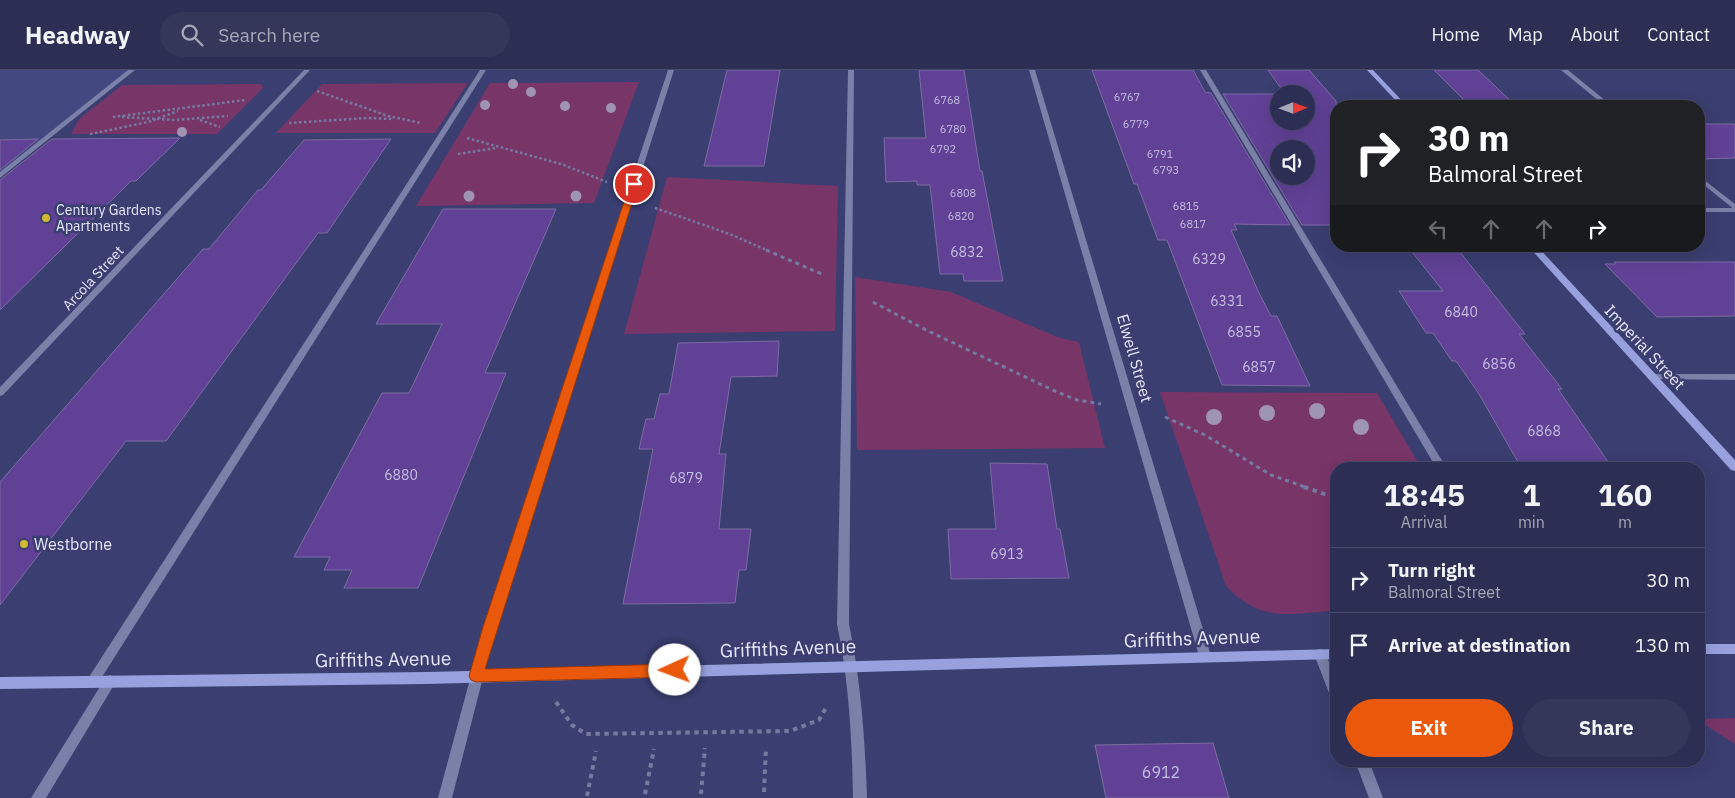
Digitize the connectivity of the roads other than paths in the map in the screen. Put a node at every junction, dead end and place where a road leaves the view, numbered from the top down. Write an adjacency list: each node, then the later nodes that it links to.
1 (132, 70): 12 (street)
2 (306, 70): 19 (street, Arcola Street)
3 (483, 70): 30 (street)
4 (671, 70): 28 (street)
5 (851, 70): 27 (street)
6 (1032, 70): 26 (street, Elwell Street)
7 (1203, 70): 20 (street)
8 (1370, 70): 10 (street)
9 (1564, 70): 11 (street)
10 (1398, 100)
11 (1602, 100)
12 (0, 176)
13 (1705, 183): 14 (street)
14 (1735, 209): 15 (street)
15 (1705, 210)
16 (1537, 252): 17 (street, Imperial Street)
17 (1652, 377): 18 (street); 21 (street, Imperial Street)
18 (1735, 377)
19 (0, 393)
20 (1438, 462)
21 (1735, 467)
22 (1705, 649): 23 (street)
23 (1735, 649)
24 (1320, 654): 25 (street, Griffiths Avenue); 26 (street, Griffiths Avenue); 29 (street)
25 (1330, 654)
26 (1205, 656): 27 (street, Griffiths Avenue)
27 (853, 665): 28 (street, Griffiths Avenue); 36 (street)
28 (476, 676): 31 (street, Griffiths Avenue); 35 (street)
29 (1330, 679)
30 (93, 681): 31 (street, Griffiths Avenue); 32 (street, Griffiths Avenue)
31 (110, 681): 34 (street)
32 (0, 683)
33 (1364, 767): 37 (street)
34 (38, 798)
35 (445, 798)
36 (860, 798)
37 (1376, 798)

